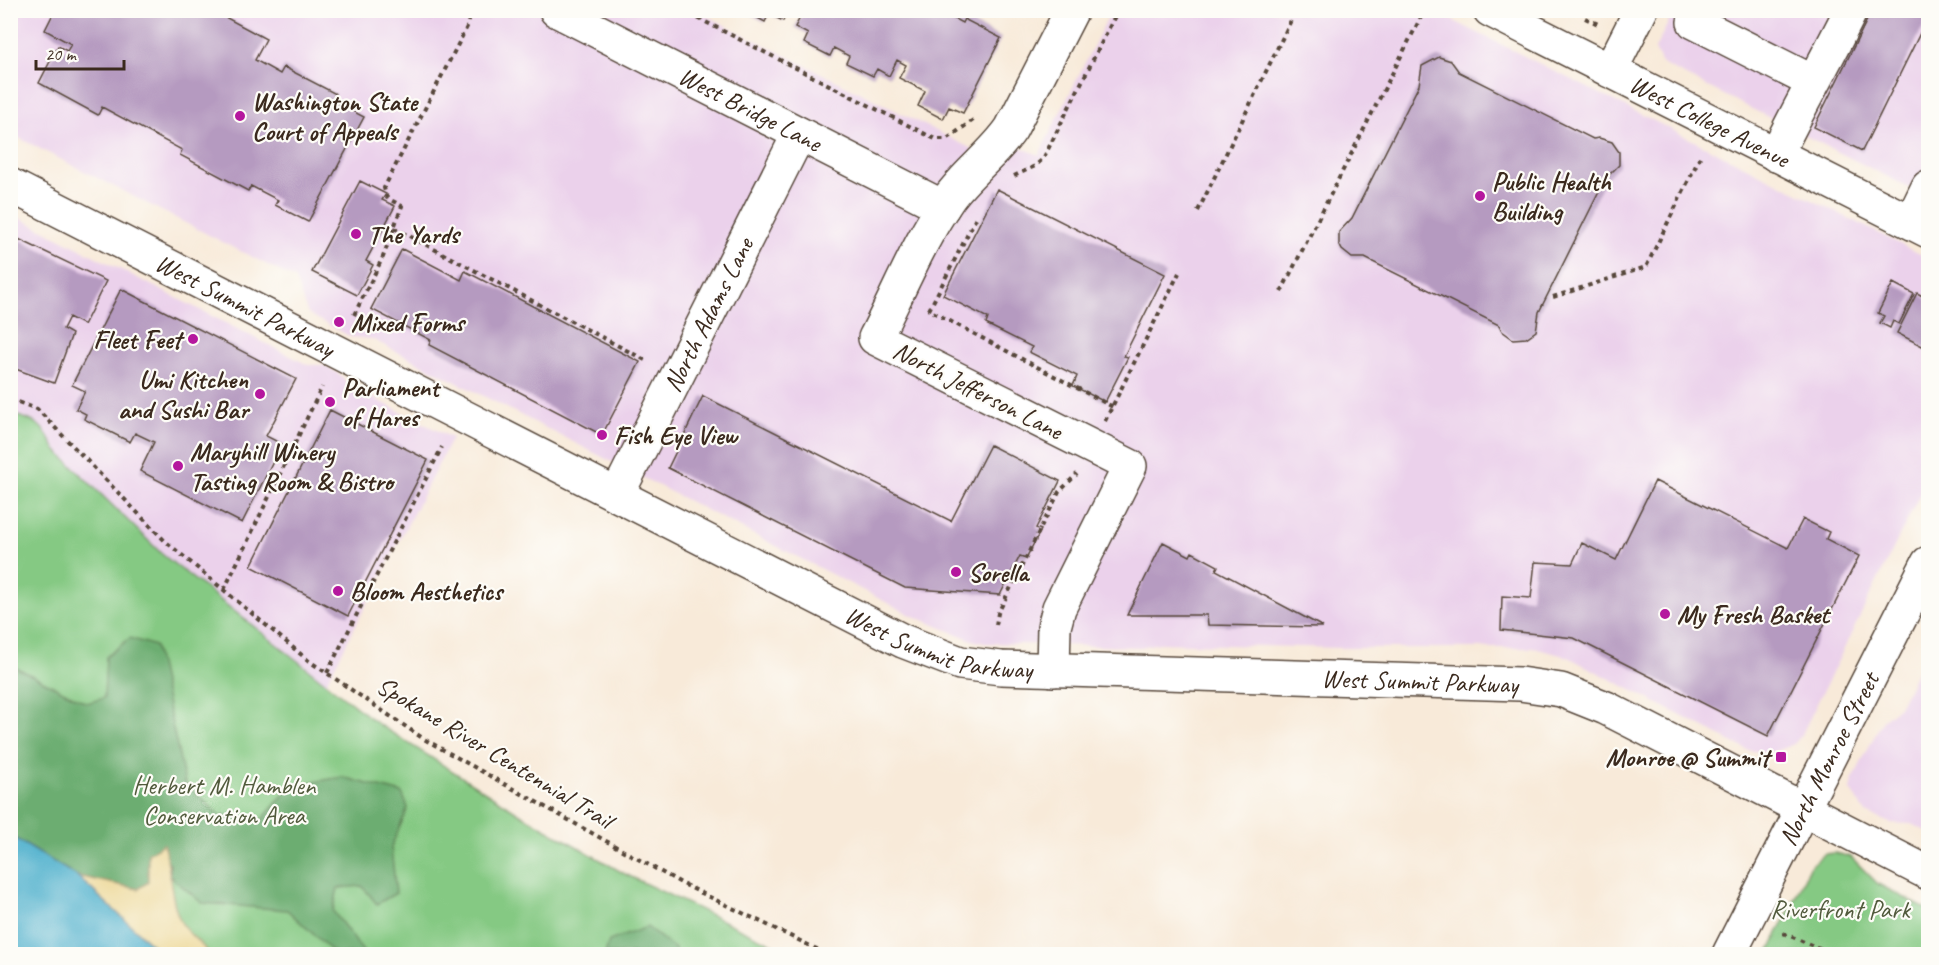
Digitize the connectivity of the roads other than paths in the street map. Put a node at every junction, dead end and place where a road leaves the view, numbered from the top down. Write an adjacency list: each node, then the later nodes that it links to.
1 (556, 10): 9 (street, West Bridge Lane)
2 (1490, 10): 7 (street, West College Avenue)
3 (1641, 10): 7 (street)
4 (1700, 10): 8 (street)
5 (1851, 10): 8 (street)
6 (1061, 14): 13 (street, North Jefferson Lane)
7 (1610, 71): 10 (street, West College Avenue)
8 (1812, 81): 10 (street)
9 (799, 134): 13 (street, West Bridge Lane); 15 (street, North Adams Lane)
10 (1776, 154): 14 (street, West College Avenue)
11 (10, 185): 15 (street, West Summit Parkway)
12 (1929, 187): 14 (street)
13 (943, 207): 17 (street, North Jefferson Lane)
14 (1920, 227)
15 (617, 495): 17 (street, West Summit Parkway)
16 (1929, 563): 18 (street, North Monroe Street)
17 (1053, 670): 18 (street, West Summit Parkway)
18 (1804, 811): 19 (street, West Summit Parkway); 20 (street, North Monroe Street)
19 (1929, 873)
20 (1729, 954)

